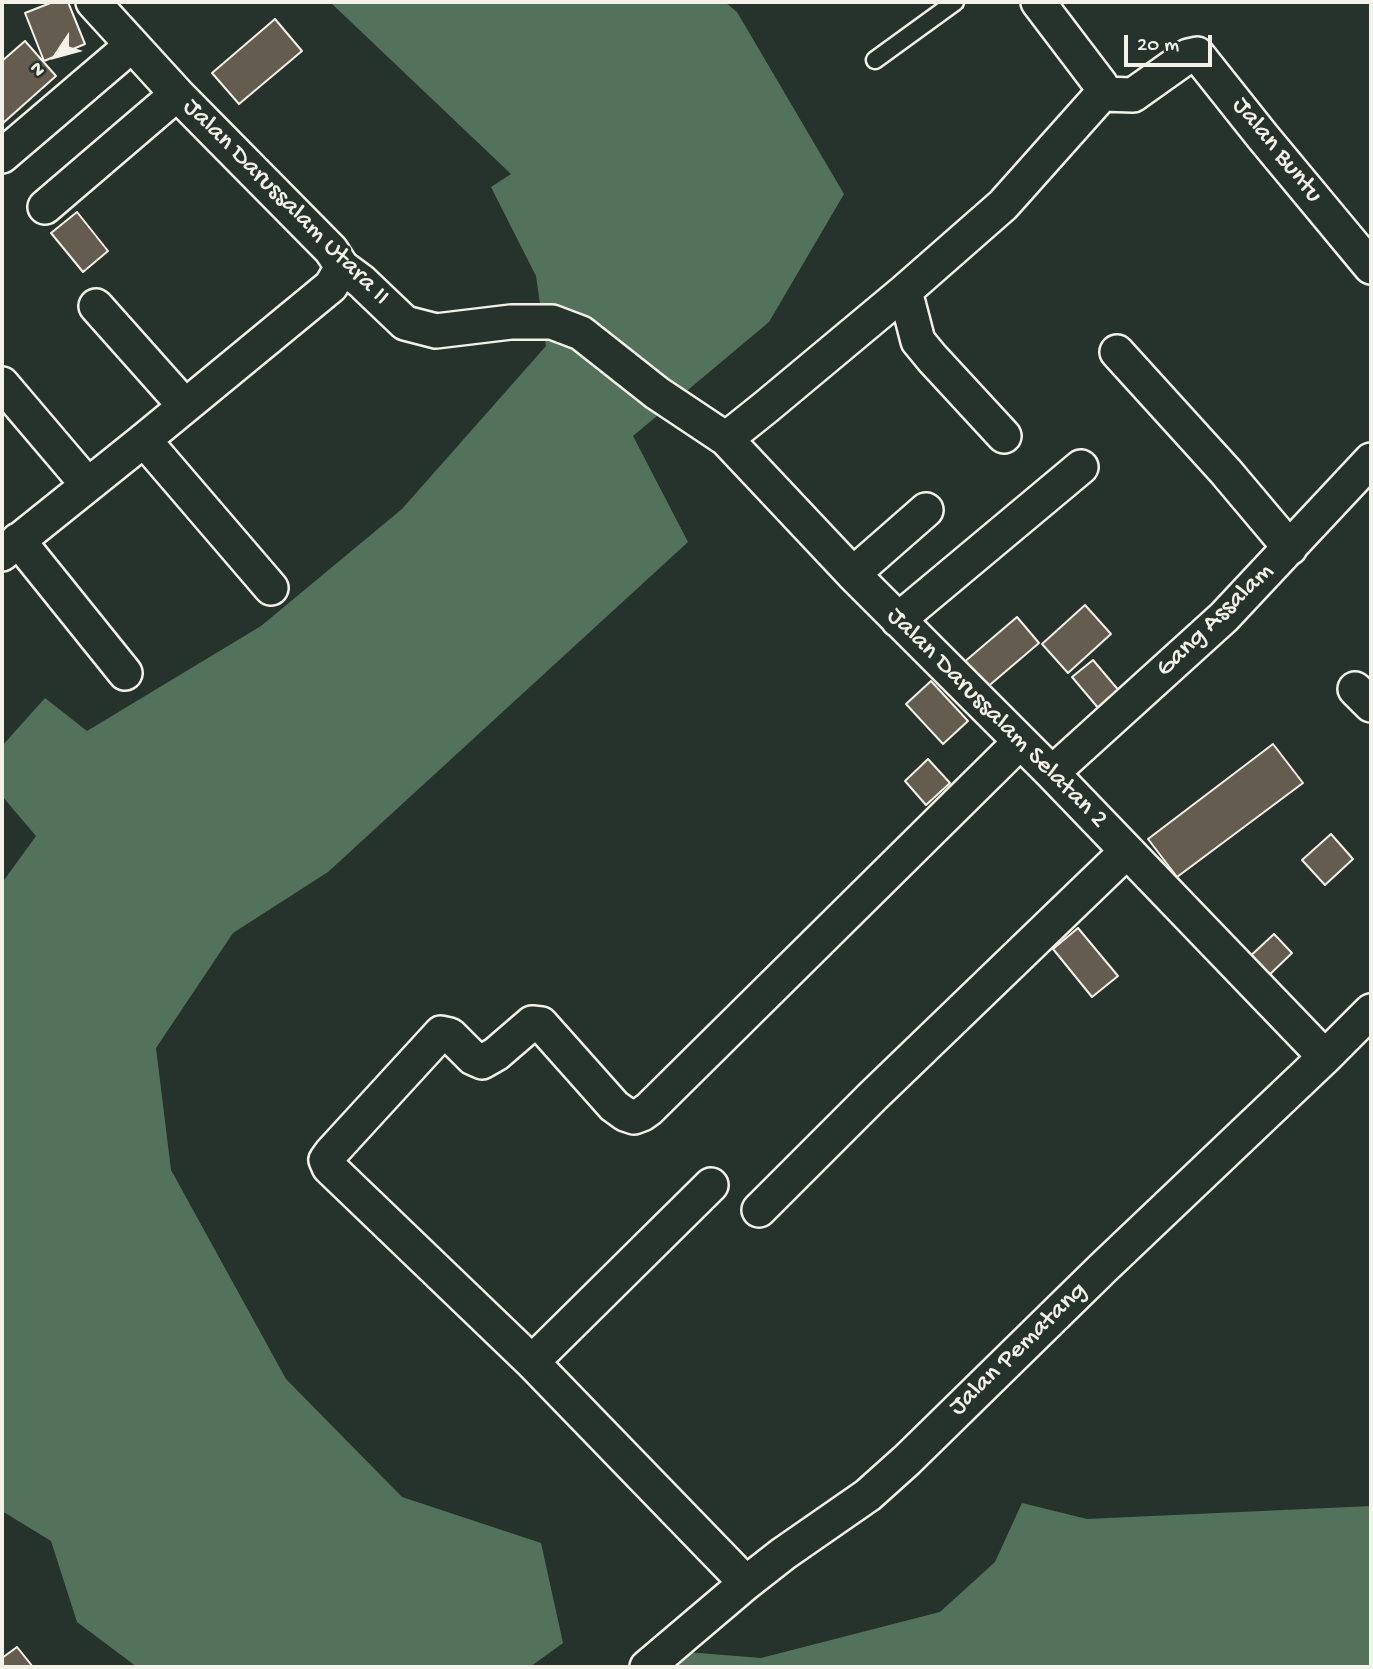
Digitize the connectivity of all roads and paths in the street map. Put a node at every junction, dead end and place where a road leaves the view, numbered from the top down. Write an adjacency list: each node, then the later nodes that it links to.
1 (955, 2): 5 (lane)
2 (98, 4): 4 (street, Jalan Darussalam Utara II)
3 (1050, 6): 7 (street)
4 (132, 45): 6 (street, Jalan Darussalam Utara II); 8 (street)
5 (875, 60)
6 (177, 94): 9 (street); 10 (street, Jalan Darussalam Utara II)
7 (1102, 94): 11 (street, Jalan Buntu); 12 (street)
8 (2, 156)
9 (45, 207)
10 (342, 267): 16 (street, Jalan Darussalam Utara II); 17 (street)
11 (1371, 267)
12 (905, 290): 18 (street); 19 (street)
13 (96, 306): 17 (street)
14 (1116, 352): 26 (street)
15 (2, 384): 23 (street)
16 (657, 393): 19 (street, Jalan Darussalam Selatan 2)
17 (185, 406): 20 (street)
18 (1004, 436)
19 (726, 439): 27 (street, Jalan Darussalam Selatan 2)
20 (144, 440): 23 (street); 28 (street)
21 (1371, 460): 26 (street, Gang Assalam)
22 (1081, 467): 29 (street)
23 (87, 484): 25 (street)
24 (926, 510): 27 (street)
25 (10, 547): 30 (street)
26 (1290, 548): 32 (street, Gang Assalam)
27 (853, 574): 29 (street, Jalan Darussalam Selatan 2)
28 (271, 588)
29 (898, 620): 31 (street, Jalan Darussalam Selatan 2)
30 (125, 673)
31 (1020, 742): 32 (street, Jalan Darussalam Selatan 2); 38 (street)
32 (1052, 773): 33 (street, Jalan Darussalam Selatan 2)
33 (1126, 852): 35 (street, Jalan Darussalam Selatan 2); 37 (street)
34 (1370, 1013): 35 (street, Jalan Pematang)
35 (1325, 1057): 39 (street, Jalan Pematang)
36 (711, 1185): 38 (street)
37 (759, 1210)
38 (532, 1362): 39 (street)
39 (746, 1583): 40 (street, Jalan Pematang)
40 (647, 1667)

